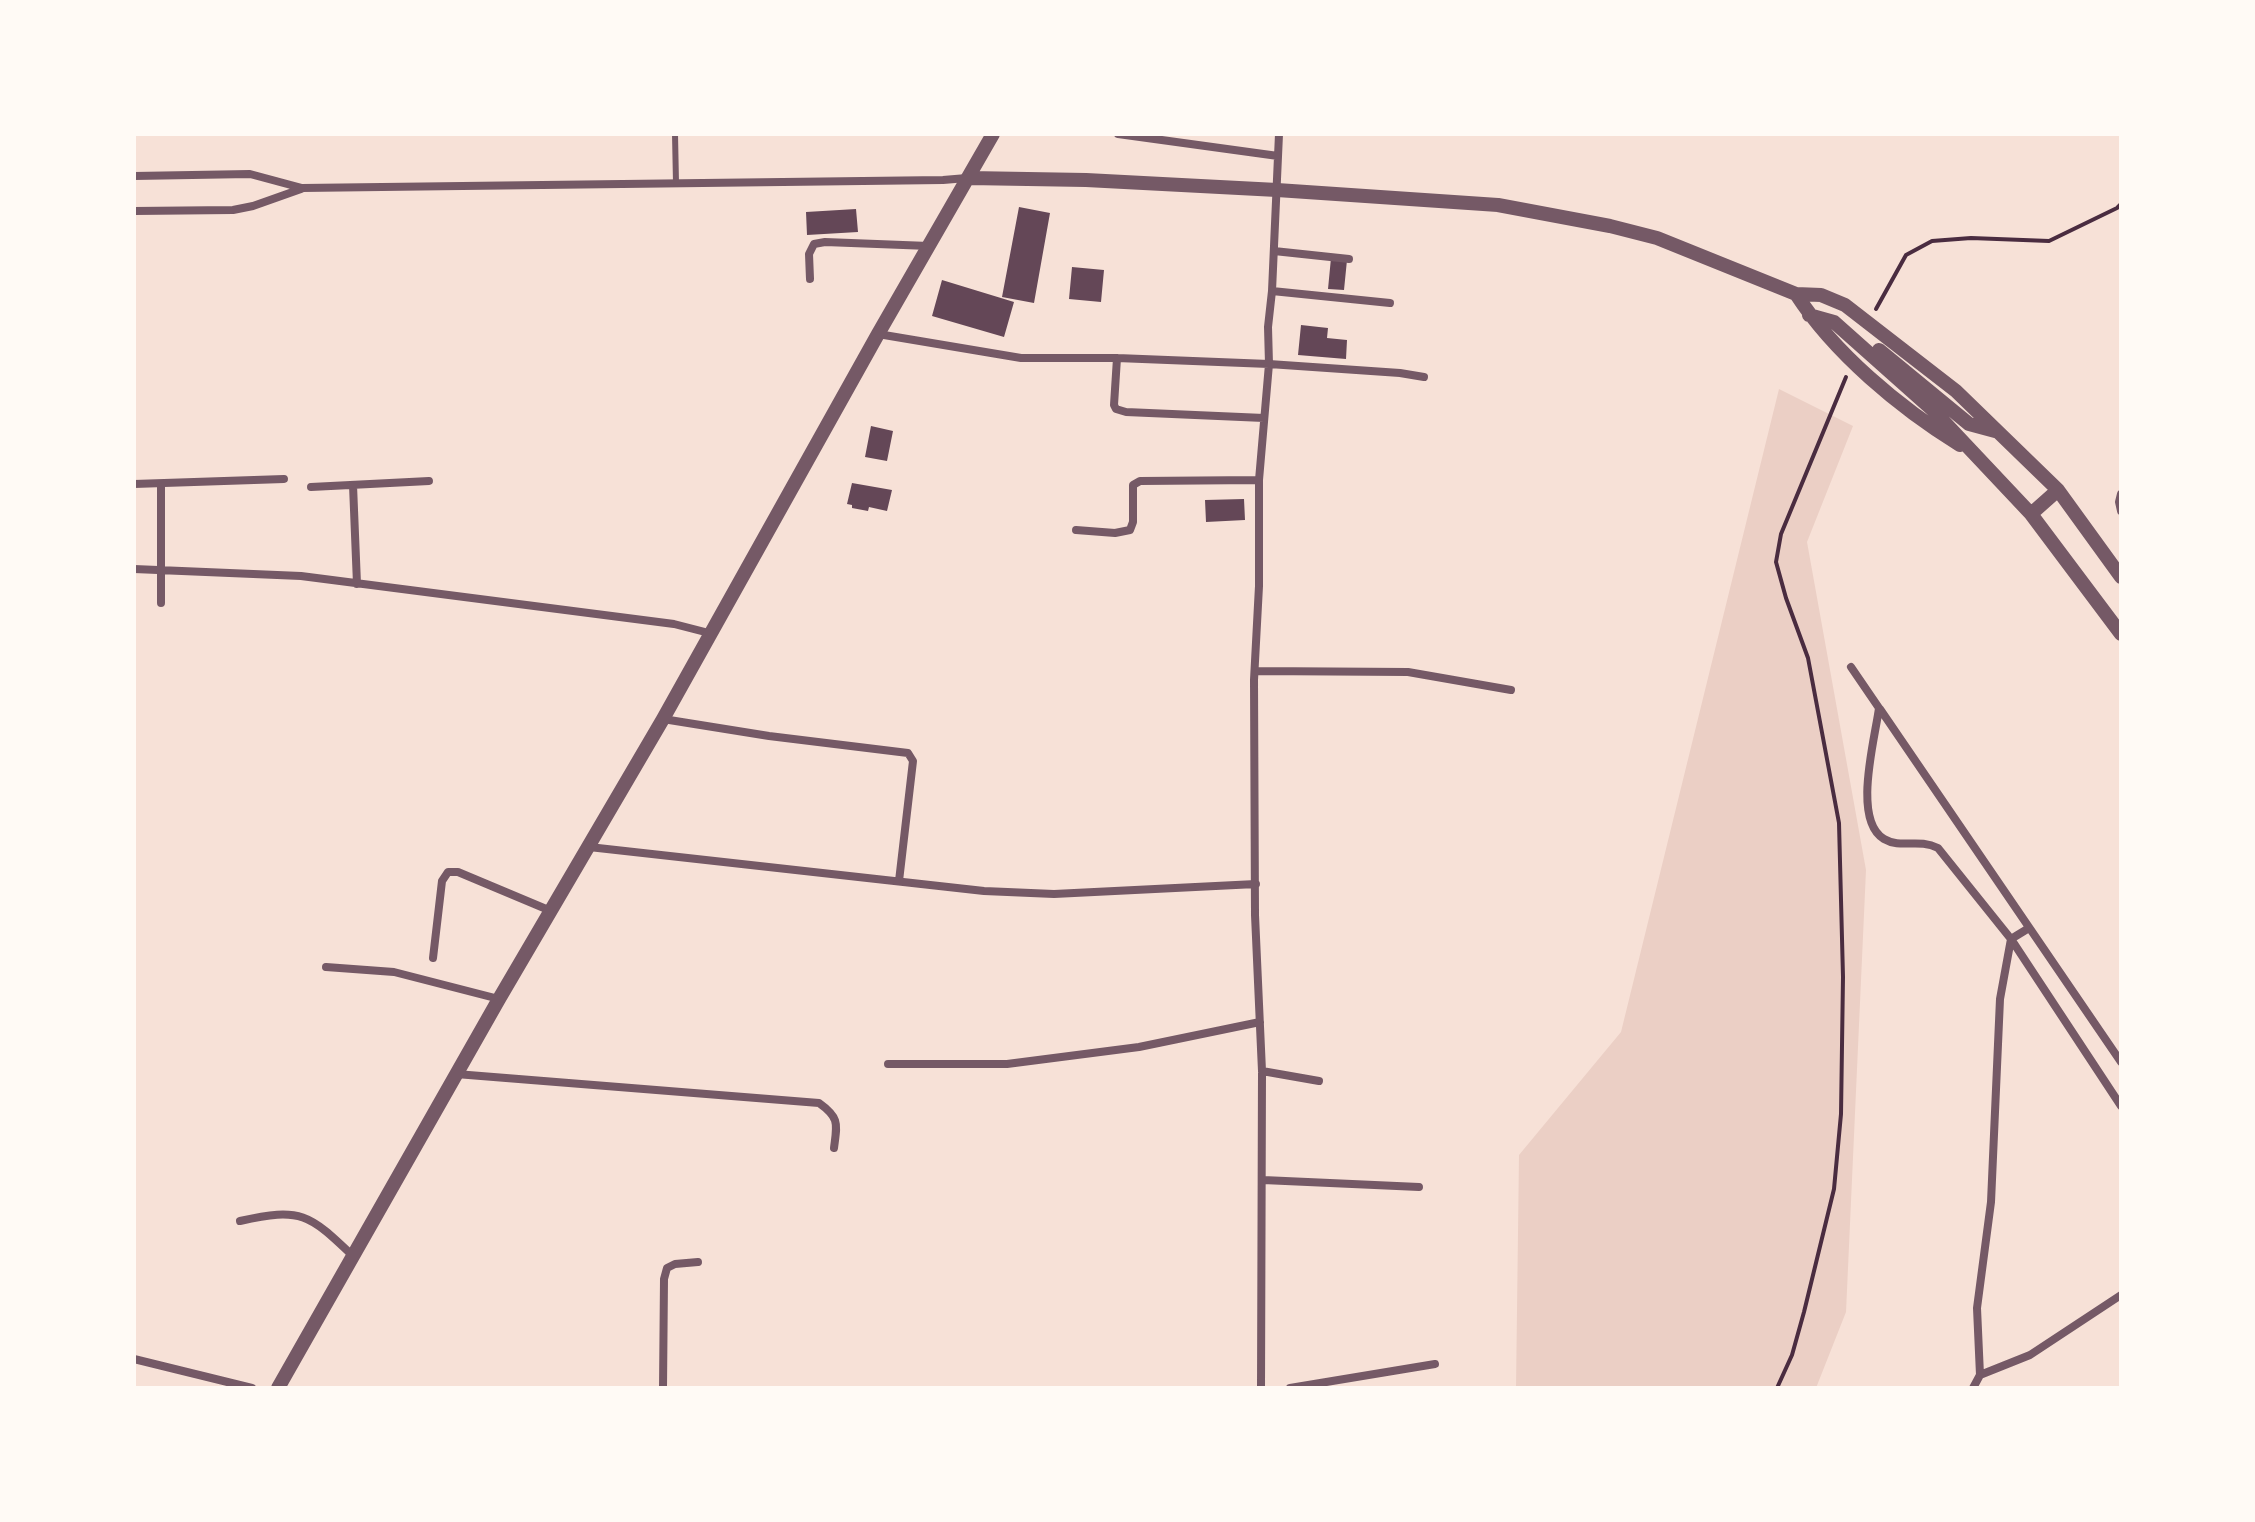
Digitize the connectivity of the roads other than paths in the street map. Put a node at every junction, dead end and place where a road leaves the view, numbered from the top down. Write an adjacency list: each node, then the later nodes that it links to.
1 (675, 134): 8 (lane)
2 (993, 134): 7 (street)
3 (1118, 134): 5 (street)
4 (1279, 134): 5 (street)
5 (1278, 156): 10 (street)
6 (134, 176): 9 (street)
7 (969, 178): 8 (street); 10 (street); 12 (street)
8 (676, 183): 9 (street)
9 (302, 188): 11 (street)
10 (1277, 190): 13 (street); 17 (street)
11 (134, 211)
12 (930, 246): 15 (street); 21 (street)
13 (1274, 251): 14 (street); 16 (street)
14 (1349, 259)
15 (810, 279)
16 (1272, 291): 19 (street); 23 (street)
17 (1796, 294): 18 (street); 20 (street)
18 (1821, 295): 26 (street); 26 (street)
19 (1390, 303)
20 (1809, 315): 27 (street); 27 (street)
21 (878, 334): 22 (street); 45 (street)
22 (1117, 358): 23 (street); 25 (street)
23 (1269, 364): 24 (street); 25 (street)
24 (1424, 377)
25 (1264, 418): 29 (street)
26 (1999, 432): 35 (street)
27 (1977, 455): 38 (street)
28 (284, 479): 32 (street)
29 (1259, 480): 39 (street); 48 (street)
30 (429, 481): 33 (street)
31 (134, 484): 32 (street)
32 (161, 484): 41 (street)
33 (353, 485): 34 (street); 43 (street)
34 (311, 487)
35 (2058, 490): 38 (street); 42 (street)
36 (2121, 494): 37 (street)
37 (2121, 511)
38 (2031, 514): 46 (street)
39 (1076, 530)
40 (134, 569): 41 (street)
41 (161, 570): 43 (street); 44 (street)
42 (2121, 577)
43 (357, 584): 45 (street)
44 (161, 603)
45 (709, 633): 51 (street)
46 (2121, 634)
47 (1851, 667): 50 (street)
48 (1255, 671): 49 (street); 54 (street)
49 (1511, 690)
50 (1879, 708): 56 (street); 57 (street)
51 (663, 719): 52 (street); 53 (street)
52 (589, 847): 53 (street); 55 (street)
53 (899, 881): 54 (street)
54 (1256, 884): 61 (street)
55 (551, 912): 58 (street); 60 (street)
56 (2029, 928): 57 (street); 62 (street)
57 (2011, 939): 67 (street); 77 (street)
58 (433, 958)
59 (326, 967): 60 (street)
60 (499, 999): 65 (street)
61 (1260, 1022): 63 (street); 64 (street)
62 (2121, 1062)
63 (888, 1064)
64 (1262, 1071): 66 (street); 69 (street)
65 (456, 1074): 68 (street); 72 (street)
66 (1319, 1081)
67 (2121, 1106)
68 (834, 1148)
69 (1263, 1180): 70 (street); 81 (street)
70 (1419, 1187)
71 (240, 1221): 72 (street)
72 (353, 1256): 79 (street)
73 (698, 1262): 80 (street)
74 (2121, 1295): 77 (street)
75 (134, 1359): 78 (street)
76 (1435, 1364): 82 (street)
77 (1980, 1375): 83 (street)
78 (252, 1388)
79 (278, 1388)
80 (663, 1388)
81 (1261, 1388)
82 (1290, 1388)
83 (1973, 1388)

